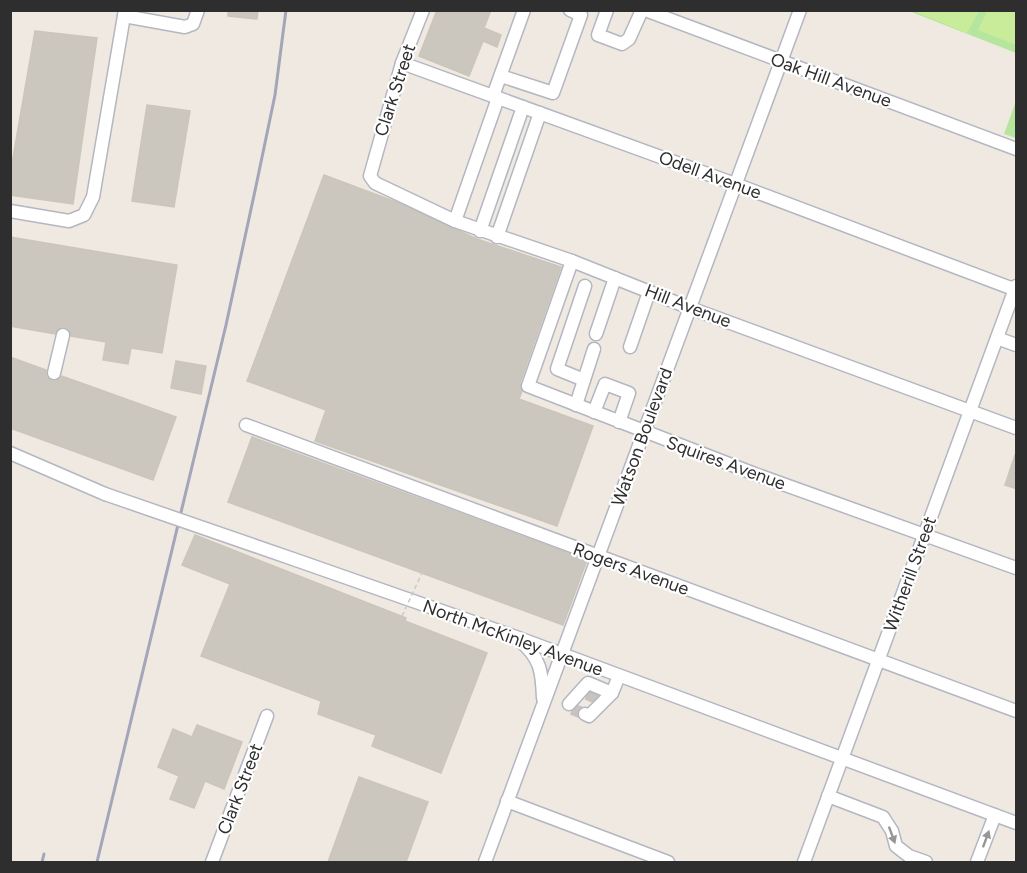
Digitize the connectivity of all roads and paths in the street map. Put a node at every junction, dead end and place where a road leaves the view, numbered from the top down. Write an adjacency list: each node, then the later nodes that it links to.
1 (198, 10): 8 (street)
2 (423, 10): 10 (street, Clark Street)
3 (524, 10): 11 (street)
4 (570, 10): 11 (street)
5 (607, 10): 7 (street)
6 (800, 10): 9 (street, Watson Boulevard)
7 (650, 12): 9 (street, Oak Hill Avenue)
8 (125, 14): 18 (street)
9 (781, 61): 15 (street, Oak Hill Avenue); 17 (street, Watson Boulevard)
10 (402, 63): 12 (street, Odell Avenue); 16 (street, Clark Street)
11 (501, 76): 12 (street)
12 (496, 97): 13 (street, Odell Avenue); 19 (street)
13 (523, 107): 14 (street, Odell Avenue); 20 (street)
14 (540, 113): 17 (street, Odell Avenue); 21 (street)
15 (1017, 149)
16 (371, 171): 19 (street, Hill Avenue)
17 (735, 184): 25 (street, Odell Avenue); 27 (street, Watson Boulevard)
18 (10, 211)
19 (455, 221): 20 (street, Hill Avenue)
20 (480, 231): 21 (street, Hill Avenue)
21 (497, 237): 22 (street, Hill Avenue)
22 (572, 261): 23 (street, Hill Avenue); 36 (street, Squires Avenue)
23 (615, 278): 26 (street, Hill Avenue); 28 (street)
24 (585, 286): 35 (street)
25 (1016, 289): 30 (street, Witherill Street)
26 (649, 292): 27 (street, Hill Avenue); 32 (street)
27 (690, 308): 37 (street, Hill Avenue); 42 (street, Watson Boulevard)
28 (596, 334)
29 (63, 335): 34 (street)
30 (997, 338): 31 (street); 37 (street, Witherill Street)
31 (1017, 345)
32 (630, 347)
33 (594, 349): 35 (street)
34 (54, 373)
35 (584, 380): 36 (street)
36 (576, 405): 38 (street, Squires Avenue)
37 (970, 411): 41 (street, Hill Avenue); 44 (street, Witherill Street)
38 (594, 412): 39 (street, Squires Avenue); 39 (street)
39 (619, 422): 42 (street, Squires Avenue)
40 (246, 425): 45 (street, Rogers Avenue)
41 (1017, 428)
42 (644, 432): 44 (street, Squires Avenue); 45 (street, Watson Boulevard)
43 (10, 453): 49 (street, North McKinley Avenue, bridge)
44 (925, 534): 46 (street, Squires Avenue); 51 (street, Witherill Street)
45 (598, 557): 50 (street, Watson Boulevard); 51 (street, Rogers Avenue)
46 (1017, 568)
47 (423, 572): 48 (path, bridge)
48 (400, 621)
49 (516, 637): 50 (street, North McKinley Avenue); 54 (street)
50 (562, 655): 52 (street, North McKinley Avenue); 54 (street, Watson Boulevard)
51 (877, 661): 56 (street, Rogers Avenue); 58 (street, Witherill Street)
52 (594, 667): 53 (street, North McKinley Avenue); 55 (street)
53 (619, 676): 55 (street); 58 (street, North McKinley Avenue)
54 (545, 700): 55 (street); 60 (street, Watson Boulevard)
55 (587, 701)
56 (1017, 711)
57 (267, 716): 63 (street, Clark Street)
58 (842, 758): 59 (street, Witherill Street); 61 (street, North McKinley Avenue)
59 (828, 796): 66 (street, Witherill Street); 67 (street, one-way to 67)
60 (507, 801): 64 (street, Watson Boulevard); 65 (street)
61 (995, 815): 62 (street, North McKinley Avenue); 68 (street, one-way to 61)
62 (1017, 823)
63 (212, 862)
64 (485, 862)
65 (668, 862)
66 (804, 862)
67 (926, 862)
68 (977, 862)

